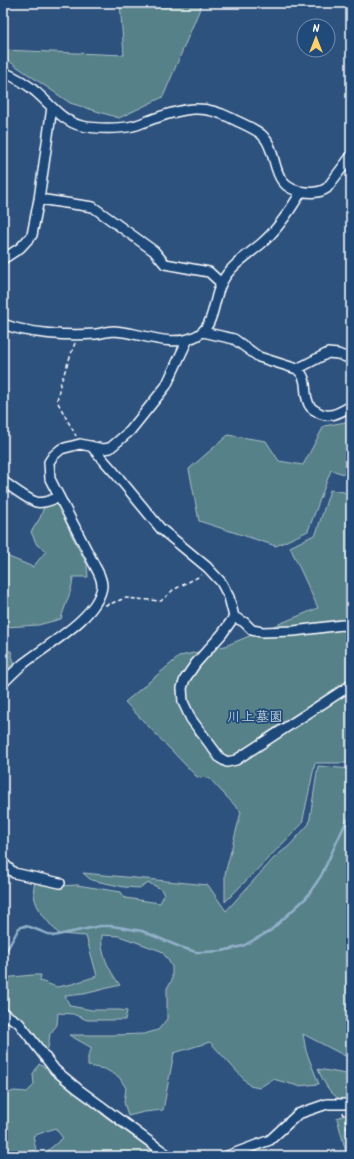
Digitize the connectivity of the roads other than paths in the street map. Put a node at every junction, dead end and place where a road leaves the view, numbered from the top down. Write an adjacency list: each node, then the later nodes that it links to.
1 (3, 72): 2 (street)
2 (52, 107): 4 (street); 5 (street)
3 (351, 156): 4 (street)
4 (301, 192): 7 (street)
5 (39, 198): 6 (street); 7 (street)
6 (3, 260)
7 (221, 283): 9 (street)
8 (3, 324): 10 (street)
9 (203, 332): 10 (street); 12 (street)
10 (188, 339): 14 (street)
11 (351, 359): 12 (street)
12 (297, 369): 13 (street)
13 (351, 406)
14 (91, 446): 16 (street); 17 (street)
15 (3, 481): 16 (street)
16 (58, 497): 19 (street)
17 (234, 617): 18 (street); 20 (street)
18 (351, 627)
19 (3, 683)
20 (351, 685)
21 (3, 863): 22 (street)
22 (60, 882)
23 (3, 1013): 25 (street)
24 (351, 1104): 26 (street)
25 (169, 1156)
26 (227, 1156)

